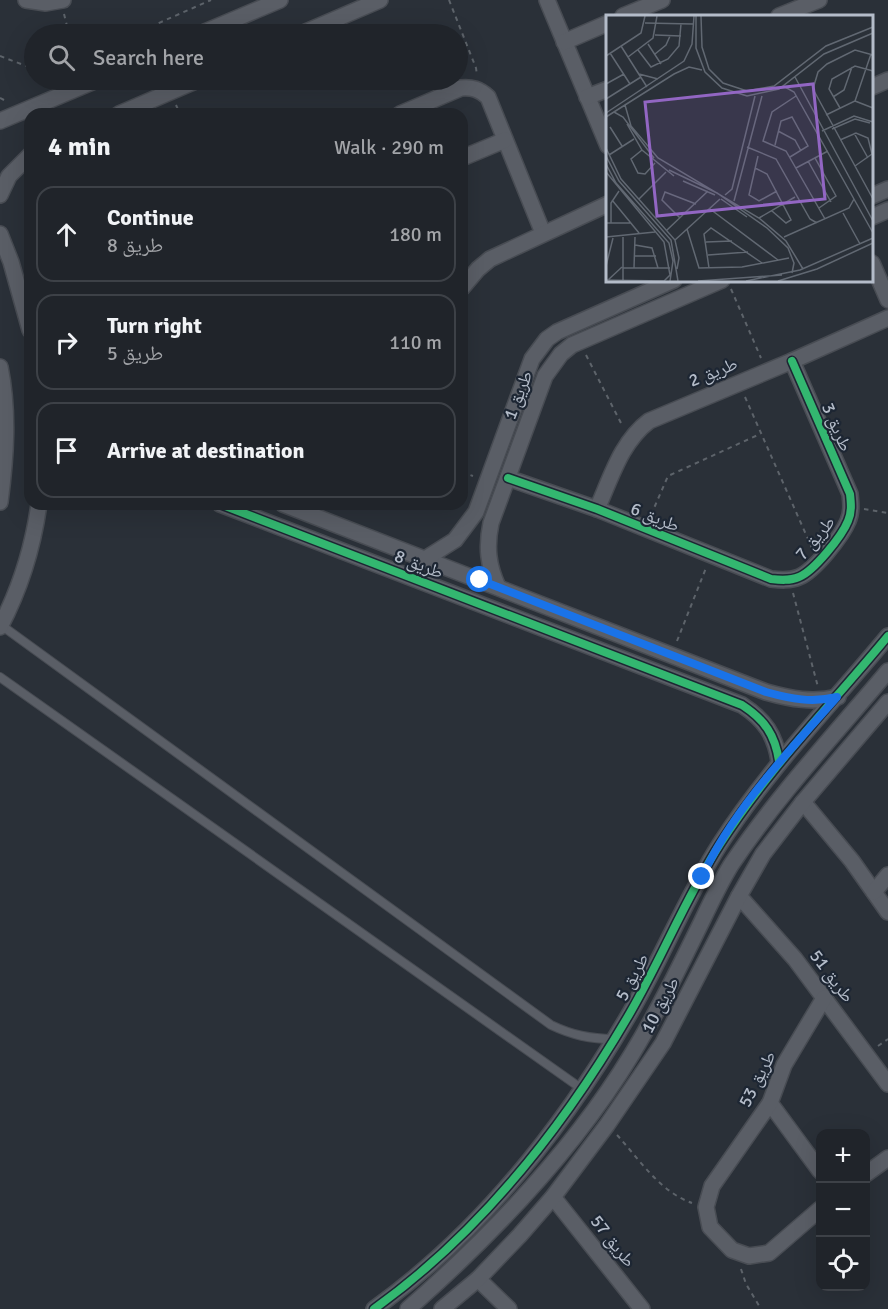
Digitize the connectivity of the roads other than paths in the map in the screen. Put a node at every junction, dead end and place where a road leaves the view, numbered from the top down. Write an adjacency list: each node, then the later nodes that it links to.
1 (26, 0): 2 (street)
2 (62, 0)
3 (280, 0): 10 (street)
4 (380, 0): 11 (street)
5 (547, 0): 13 (street)
6 (662, 0): 8 (street)
7 (819, 0): 9 (street)
8 (625, 15)
9 (782, 15)
10 (224, 24)
11 (324, 24)
12 (606, 24): 13 (street)
13 (564, 42): 21 (street)
14 (888, 80): 15 (street)
15 (873, 87)
16 (468, 88): 27 (street)
17 (73, 90): 22 (street)
18 (175, 90): 23 (street)
19 (456, 90): 24 (street)
20 (606, 90): 21 (street)
21 (587, 98): 28 (street)
22 (31, 108)
23 (133, 108)
24 (414, 108)
25 (24, 111): 26 (street)
26 (0, 121)
27 (505, 140): 29 (street); 37 (street)
28 (606, 141)
29 (468, 155)
30 (24, 161): 32 (street)
31 (888, 189): 33 (street)
32 (0, 195)
33 (873, 196)
34 (606, 205): 37 (street)
35 (888, 210): 36 (street)
36 (873, 217)
37 (543, 233): 40 (street)
38 (0, 234): 44 (street)
39 (873, 264): 43 (street)
40 (468, 281)
41 (670, 282): 55 (street, طريق 1)
42 (717, 282): 48 (street, طريق 1)
43 (888, 300)
44 (24, 309)
45 (888, 318): 46 (street, طريق 2)
46 (792, 361): 50 (street, طريق 3); 51 (street, طريق 2)
47 (0, 367): 49 (street)
48 (508, 478): 51 (street, طريق 6); 57 (street, طريق 1)
49 (0, 502)
50 (851, 506): 56 (street, طريق 7)
51 (597, 509): 56 (street, طريق 6)
52 (38, 510): 58 (street)
53 (236, 510): 64 (street, طريق 8)
54 (298, 510): 55 (street, طريق 8)
55 (425, 559): 57 (street, طريق 8)
56 (790, 580)
57 (498, 587): 62 (street, طريق 8)
58 (1, 626): 73 (lane)
59 (888, 636): 62 (street, طريق 5)
60 (888, 670): 68 (street, طريق 5)
61 (0, 677): 75 (lane)
62 (837, 697): 64 (street, طريق 5)
63 (888, 702): 65 (street, طريق 10)
64 (779, 761): 67 (street, طريق 5)
65 (803, 802): 69 (street); 70 (street, طريق 10)
66 (888, 875): 69 (street)
67 (702, 877): 68 (street); 73 (street, طريق 5)
68 (717, 888): 84 (street, طريق 5)
69 (874, 892): 71 (street)
70 (739, 896): 72 (street, طريق 51); 80 (street, طريق 10)
71 (888, 912)
72 (824, 998): 74 (street, طريق 51); 76 (street, طريق 53)
73 (614, 1039): 75 (street, طريق 5)
74 (888, 1084)
75 (582, 1089): 83 (street, طريق 5)
76 (770, 1103): 78 (street); 81 (street, طريق 53)
77 (888, 1158): 79 (street)
78 (816, 1166)
79 (870, 1171)
80 (553, 1197): 82 (street, طريق 10); 87 (street, طريق 57)
81 (816, 1213)
82 (478, 1279): 85 (street, طريق 10); 86 (street)
83 (374, 1309)
84 (408, 1309)
85 (442, 1309)
86 (509, 1309)
87 (642, 1309)

